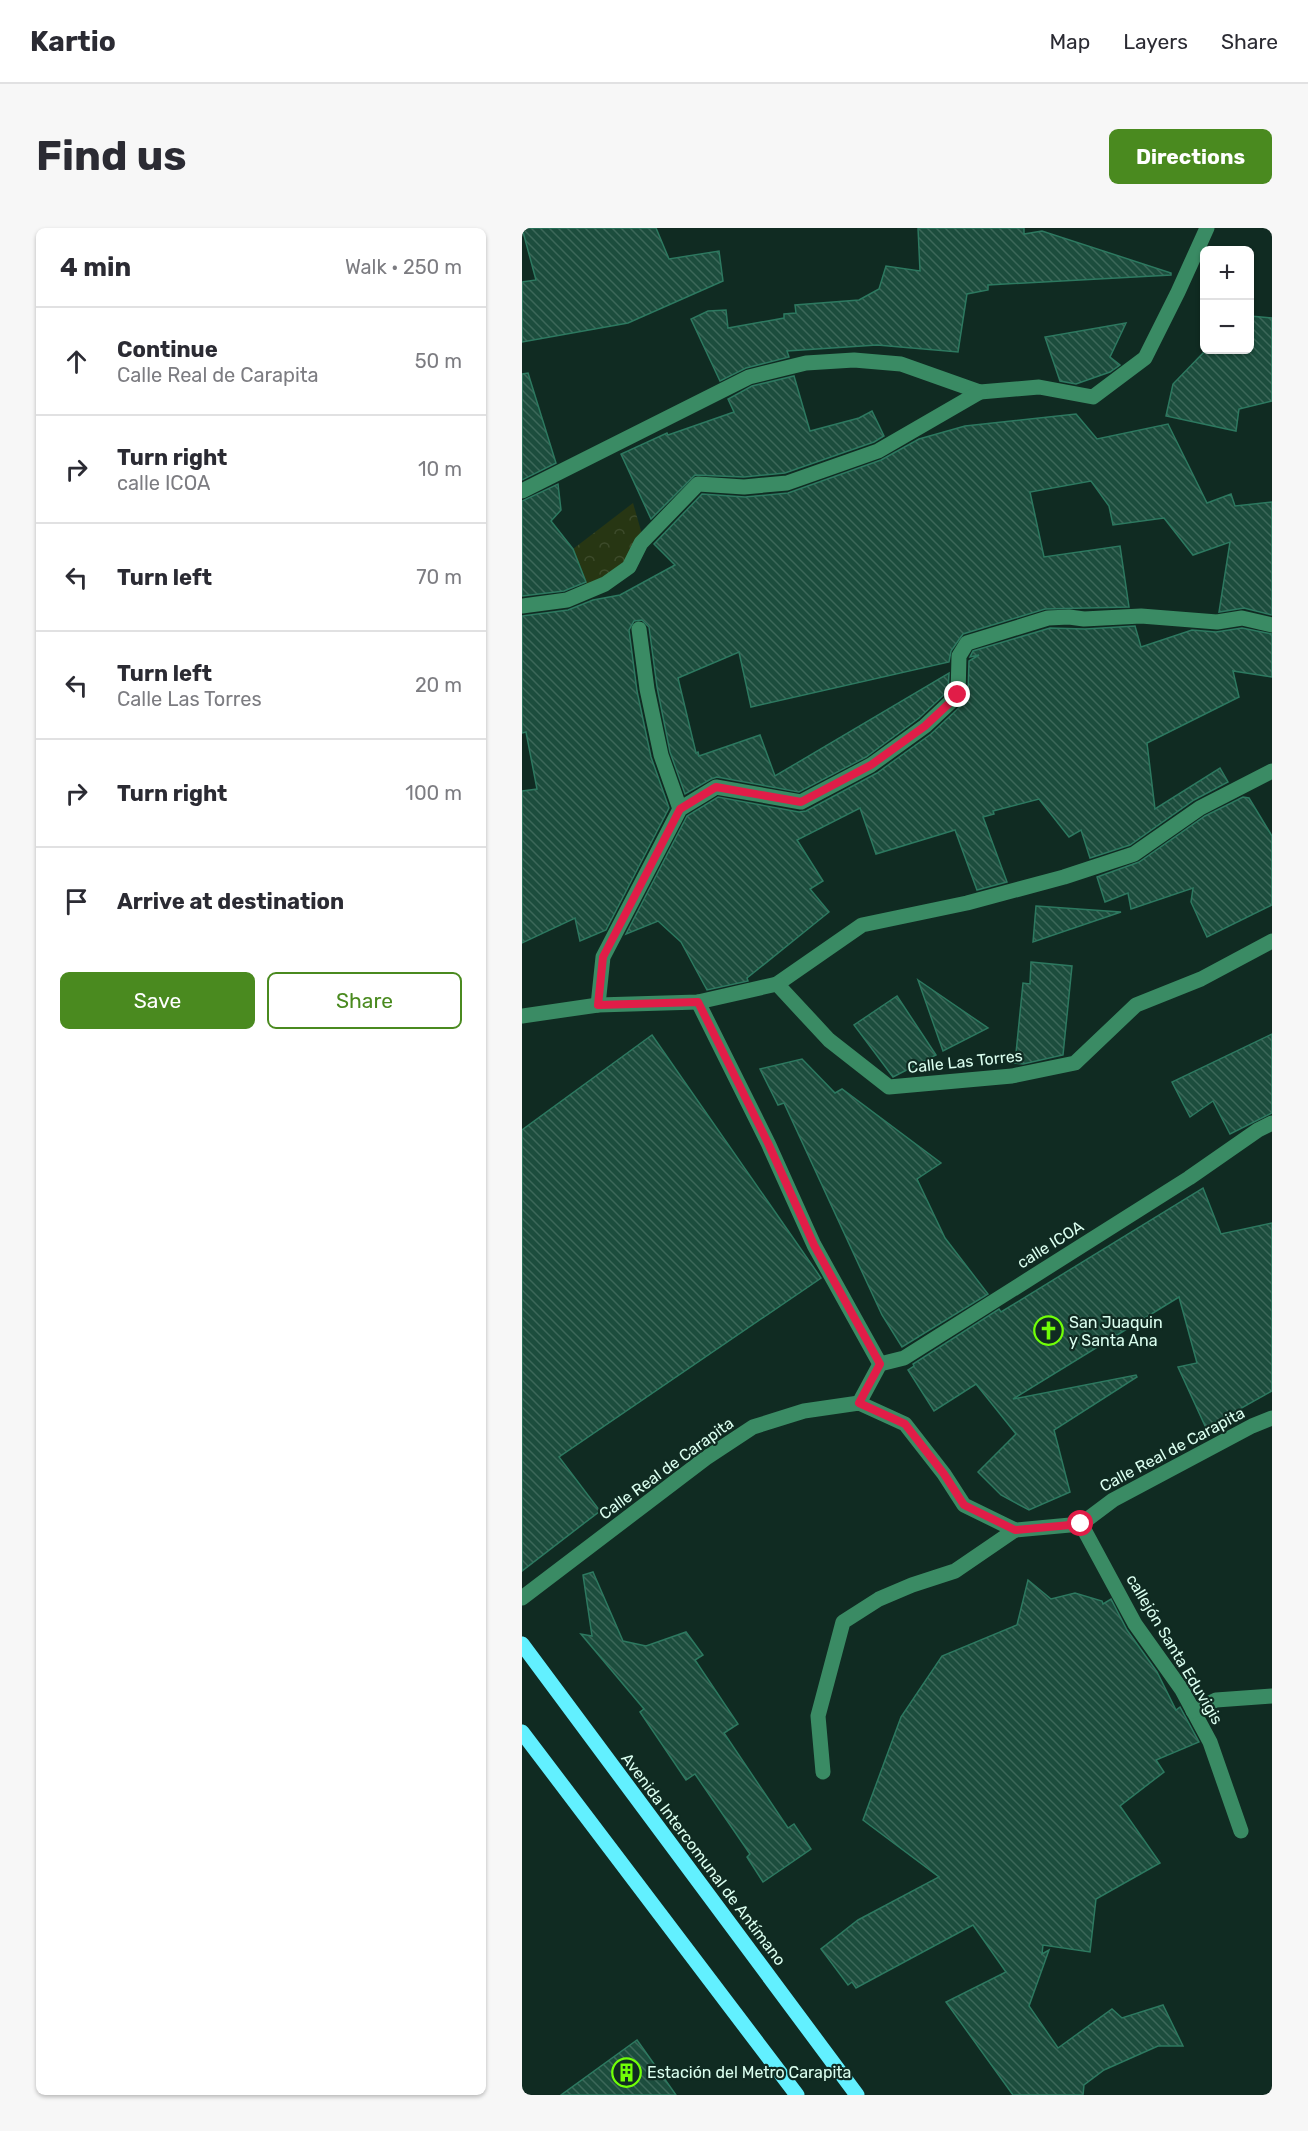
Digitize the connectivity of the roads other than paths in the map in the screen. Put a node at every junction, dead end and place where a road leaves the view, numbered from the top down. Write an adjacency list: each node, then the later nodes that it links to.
1 (1207, 228): 2 (street)
2 (980, 392): 3 (street); 4 (street)
3 (522, 491)
4 (522, 606)
5 (1272, 625): 8 (street)
6 (639, 629): 8 (street)
7 (1272, 771): 10 (street)
8 (680, 809): 12 (street)
9 (1272, 941): 10 (street, Calle Las Torres)
10 (777, 984): 11 (street)
11 (698, 1002): 12 (street); 15 (street)
12 (598, 1005): 13 (street)
13 (522, 1016)
14 (1272, 1123): 15 (street, calle ICOA)
15 (880, 1364): 16 (street)
16 (859, 1403): 19 (street); 20 (street, Calle Real de Carapita)
17 (1272, 1418): 18 (street, Calle Real de Carapita)
18 (1081, 1524): 19 (street); 23 (street, callejón Santa Eduvigis)
19 (1015, 1530): 25 (street)
20 (522, 1598)
21 (522, 1644): 28 (main road, Avenida Intercomunal de Antímano)
22 (1272, 1696): 23 (street)
23 (1193, 1711): 26 (street, callejón Santa Eduvigis)
24 (522, 1731): 27 (main road)
25 (823, 1772)
26 (1241, 1831)
27 (797, 2095)
28 (856, 2095)

